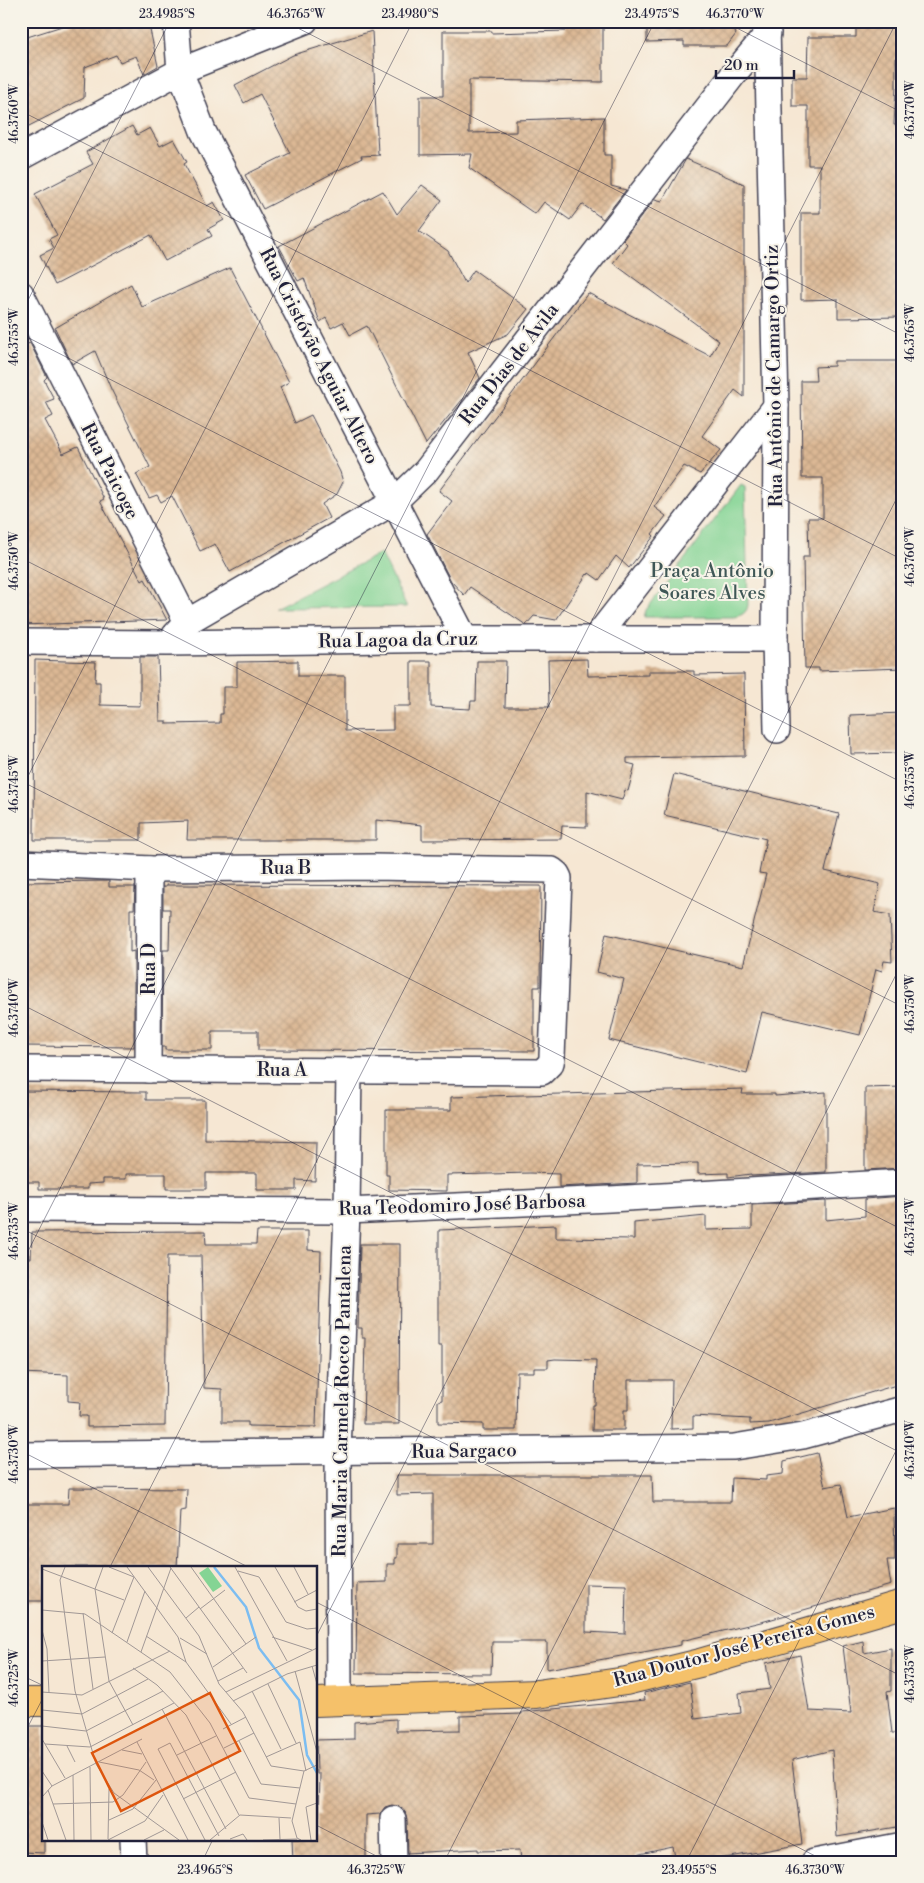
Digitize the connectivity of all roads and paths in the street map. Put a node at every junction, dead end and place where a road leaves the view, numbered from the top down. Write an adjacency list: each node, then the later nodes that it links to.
1 (176, 21): 4 (street, Rua Cristóvão Aguiar Altero)
2 (305, 21): 4 (street)
3 (767, 27): 7 (street, Rua Antônio de Camargo Ortiz); 8 (street, Rua Dias de Ávila)
4 (180, 71): 5 (street); 8 (street, Rua Cristóvão Aguiar Altero)
5 (21, 157)
6 (21, 294): 9 (street, Rua Paicoge)
7 (776, 406): 11 (street); 12 (street, Rua Antônio de Camargo Ortiz)
8 (394, 502): 9 (street, Rua Dias de Ávila); 10 (street, Rua Cristóvão Aguiar Altero)
9 (187, 622): 14 (street)
10 (465, 639): 11 (street, Rua Lagoa da Cruz); 14 (street, Rua Lagoa da Cruz)
11 (595, 639): 12 (street, Rua Lagoa da Cruz)
12 (775, 639): 15 (street, Rua Antônio de Camargo Ortiz)
13 (21, 642): 14 (street, Rua Lagoa da Cruz)
14 (168, 644)
15 (777, 730)
16 (21, 863): 17 (street, Rua B)
17 (149, 868): 19 (street, Rua D); 21 (street, Rua B)
18 (21, 1069): 19 (street, Rua A)
19 (148, 1070): 20 (street, Rua A)
20 (349, 1071): 21 (street, Rua A); 24 (street, Rua Maria Carmela Rocco Pantalena)
21 (542, 1072)
22 (903, 1182): 24 (street, Rua Teodomiro José Barbosa)
23 (21, 1209): 24 (street, Rua Teodomiro José Barbosa)
24 (347, 1211): 26 (street, Rua Maria Carmela Rocco Pantalena)
25 (903, 1409): 26 (street, Rua Sargaco)
26 (338, 1452): 27 (street, Rua Sargaco); 31 (street, Rua Maria Carmela Rocco Pantalena)
27 (21, 1455)
28 (903, 1604): 31 (main road, Rua Doutor José Pereira Gomes)
29 (21, 1702): 30 (main road)
30 (42, 1702)
31 (327, 1702)
32 (393, 1819): 36 (street)
33 (133, 1840): 35 (street)
34 (903, 1845): 37 (street)
35 (134, 1862)
36 (394, 1862)
37 (814, 1862)

